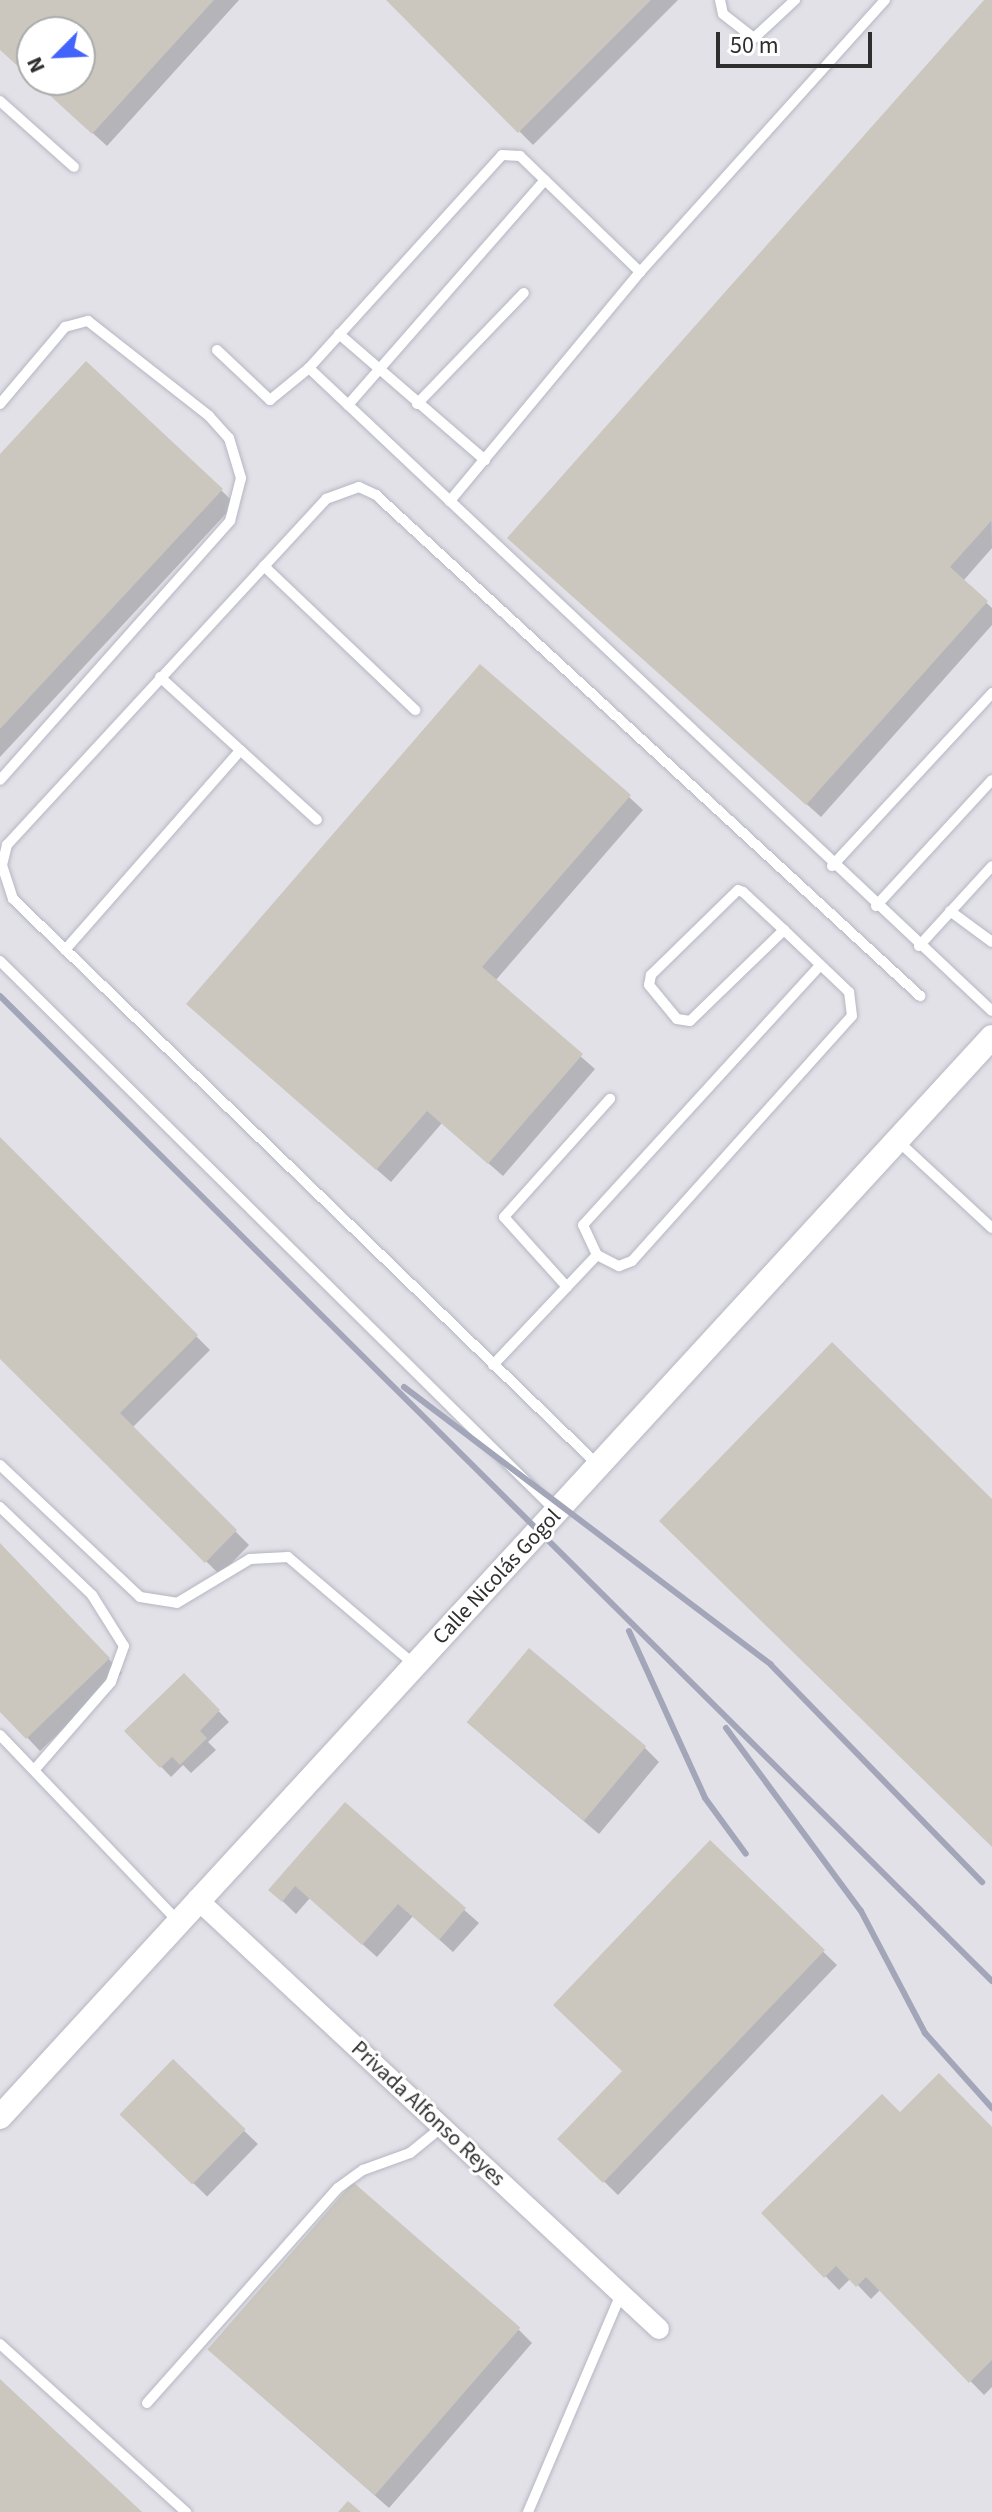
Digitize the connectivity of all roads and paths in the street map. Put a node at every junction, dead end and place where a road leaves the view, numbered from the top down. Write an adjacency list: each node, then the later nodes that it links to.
1 (720, 0): 2 (lane)
2 (795, 0)
3 (885, 0): 7 (lane)
4 (0, 101): 5 (lane)
5 (74, 167)
6 (545, 180): 7 (lane); 9 (lane); 12 (lane)
7 (640, 272): 16 (lane)
8 (524, 293): 14 (lane)
9 (339, 334): 11 (lane); 12 (lane)
10 (217, 350): 11 (lane)
11 (309, 368): 15 (lane)
12 (378, 371): 14 (lane); 15 (lane)
13 (0, 404): 23 (lane)
14 (417, 404): 16 (lane)
15 (348, 405): 17 (lane)
16 (485, 460): 17 (lane)
17 (450, 501): 26 (lane)
18 (264, 566): 19 (lane); 21 (lane); 36 (lane)
19 (160, 677): 22 (lane); 33 (lane)
20 (992, 693): 26 (lane)
21 (415, 710)
22 (241, 750): 25 (lane); 33 (lane)
23 (0, 780)
24 (992, 780): 28 (lane)
25 (317, 820)
26 (832, 866): 28 (lane)
27 (992, 866): 29 (lane)
28 (876, 906): 32 (lane)
29 (950, 911): 31 (lane); 32 (lane)
30 (784, 930): 30 (lane); 35 (lane)
31 (992, 942)
32 (919, 946): 37 (lane)
33 (65, 950): 44 (lane)
34 (0, 961): 48 (lane)
35 (820, 965): 42 (lane); 42 (lane)
36 (920, 996)
37 (992, 1011)
38 (992, 1037): 40 (street, Calle Nicolás Gogol)
39 (610, 1099): 43 (lane)
40 (898, 1141): 41 (lane); 46 (street, Calle Nicolás Gogol)
41 (992, 1228)
42 (597, 1255): 43 (lane)
43 (567, 1287): 44 (lane)
44 (493, 1365): 46 (lane)
45 (0, 1465): 49 (lane)
46 (600, 1467): 48 (street, Calle Nicolás Gogol)
47 (0, 1507): 51 (lane)
48 (558, 1512): 49 (street, Calle Nicolás Gogol)
49 (415, 1665): 52 (street, Calle Nicolás Gogol)
50 (0, 1735): 51 (lane)
51 (36, 1768): 53 (lane)
52 (197, 1899): 53 (street, Calle Nicolás Gogol); 55 (street, Privada Alfonso Reyes)
53 (178, 1921): 54 (street, Calle Nicolás Gogol)
54 (0, 2117)
55 (442, 2127): 56 (street, Privada Alfonso Reyes); 59 (lane)
56 (621, 2294): 57 (street, Privada Alfonso Reyes); 61 (lane)
57 (659, 2329)
58 (0, 2344): 60 (lane)
59 (147, 2403)
60 (186, 2512)
61 (528, 2512)

